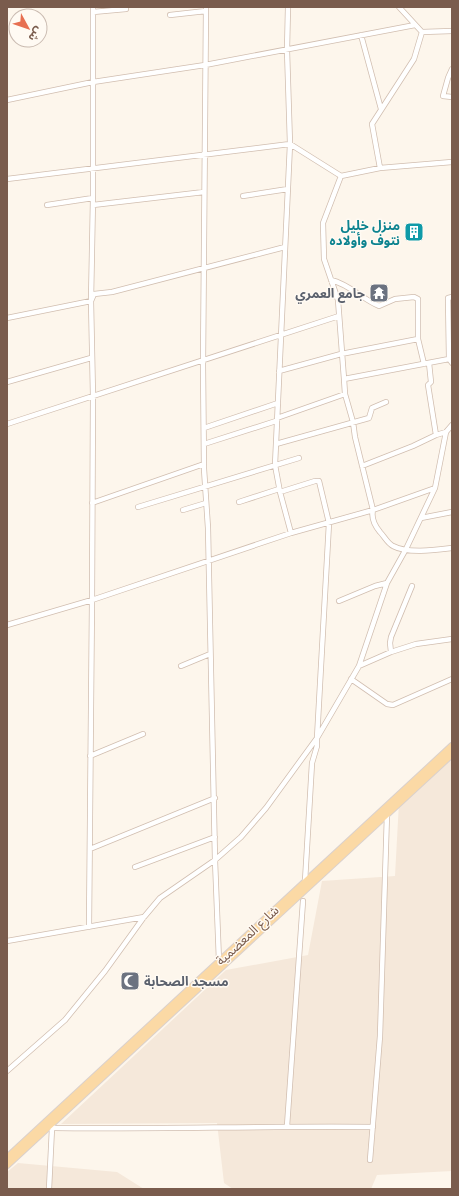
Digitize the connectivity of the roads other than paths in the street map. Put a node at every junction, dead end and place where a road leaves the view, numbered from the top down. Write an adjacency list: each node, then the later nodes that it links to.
1 (288, 7): 11 (street)
2 (399, 7): 7 (street)
3 (126, 9): 5 (street)
4 (206, 9): 6 (street); 12 (street)
5 (93, 10): 14 (street)
6 (170, 15)
7 (416, 25): 9 (street); 10 (street)
8 (452, 31): 9 (street)
9 (422, 32): 17 (street)
10 (361, 35): 11 (street); 17 (street)
11 (287, 50): 12 (street); 18 (street)
12 (205, 65): 14 (street); 19 (street)
13 (452, 69): 15 (street)
14 (93, 82): 16 (street); 22 (street)
15 (452, 97)
16 (7, 100)
17 (381, 109): 21 (street)
18 (290, 144): 19 (street); 23 (street); 25 (street)
19 (204, 155): 22 (street); 26 (street)
20 (452, 162): 21 (street)
21 (380, 168): 23 (street)
22 (92, 169): 24 (street); 28 (street)
23 (341, 176): 33 (street)
24 (7, 179)
25 (288, 188): 27 (street); 31 (street)
26 (204, 192): 30 (street); 32 (street)
27 (243, 196)
28 (93, 198): 29 (street); 30 (street)
29 (47, 205)
30 (93, 205): 35 (street)
31 (285, 247): 32 (street); 38 (street)
32 (204, 267): 35 (street); 42 (street)
33 (331, 280): 36 (street); 39 (street)
34 (452, 297): 43 (street)
35 (91, 301): 37 (street); 41 (street)
36 (339, 316): 38 (street); 40 (street)
37 (7, 318)
38 (281, 336): 42 (street); 45 (street)
39 (418, 339): 40 (street); 44 (street)
40 (341, 354): 45 (street); 46 (street)
41 (91, 358): 47 (street); 49 (street)
42 (203, 360): 49 (street); 56 (street)
43 (450, 361): 44 (street)
44 (427, 364): 46 (street); 58 (street)
45 (280, 371): 51 (street)
46 (344, 379): 48 (street)
47 (7, 382)
48 (345, 394): 52 (street); 53 (street)
49 (93, 396): 54 (street); 69 (street)
50 (386, 402): 53 (street)
51 (278, 403): 52 (street); 56 (street)
52 (277, 419): 59 (street); 60 (street)
53 (353, 422): 60 (street); 64 (street)
54 (7, 424)
55 (452, 425): 57 (street)
56 (204, 428): 59 (street)
57 (446, 432): 58 (street); 66 (street)
58 (436, 435): 64 (street)
59 (204, 444): 62 (street)
60 (276, 444): 63 (street)
61 (299, 458): 63 (street)
62 (204, 464): 65 (street); 69 (street)
63 (275, 466): 65 (street); 67 (street)
64 (362, 466): 73 (street)
65 (206, 486): 70 (street); 71 (street)
66 (435, 488): 73 (street); 75 (street)
67 (279, 491): 68 (street); 76 (street); 77 (street)
68 (239, 502)
69 (92, 503): 83 (street)
70 (206, 503): 72 (street); 80 (street)
71 (138, 507)
72 (183, 510)
73 (373, 510): 76 (street); 79 (street)
74 (452, 512): 75 (street)
75 (421, 518): 79 (street)
76 (329, 523): 77 (street); 94 (street)
77 (291, 533): 80 (street)
78 (452, 548): 79 (street)
79 (406, 549): 81 (street)
80 (208, 561): 83 (street); 88 (street)
81 (387, 583): 84 (street); 90 (street)
82 (412, 586): 87 (street)
83 (92, 600): 85 (street); 97 (street)
84 (339, 601)
85 (7, 625)
86 (452, 639): 87 (street)
87 (391, 652): 90 (street)
88 (210, 654): 89 (street); 98 (street)
89 (181, 666)
90 (359, 666): 91 (street)
91 (351, 679): 92 (street); 94 (street)
92 (452, 679)
93 (143, 734): 97 (street)
94 (317, 738): 102 (street); 104 (street)
95 (452, 746): 104 (main road, شارع المعضمية)
96 (452, 754): 99 (main road, شارع المعضمية)
97 (90, 756): 101 (street)
98 (215, 798): 100 (street); 101 (street)
99 (387, 814): 110 (main road, شارع المعضمية); 114 (street)
100 (215, 837): 102 (street); 103 (street)
101 (90, 849): 107 (street)
102 (215, 860): 106 (street); 109 (street)
103 (135, 867)
104 (305, 881): 109 (main road, شارع المعضمية)
105 (303, 901): 113 (street)
106 (144, 917): 107 (street); 111 (street)
107 (89, 927): 108 (street)
108 (7, 940)
109 (219, 960): 110 (main road, شارع المعضمية)
110 (214, 970): 112 (main road, شارع المعضمية)
111 (7, 1071)
112 (48, 1126): 113 (street); 115 (main road, شارع المعضمية); 117 (main road, شارع المعضمية); 118 (street)
113 (287, 1126): 114 (street)
114 (373, 1127): 116 (street)
115 (7, 1158)
116 (370, 1160)
117 (7, 1165)
118 (49, 1189)

